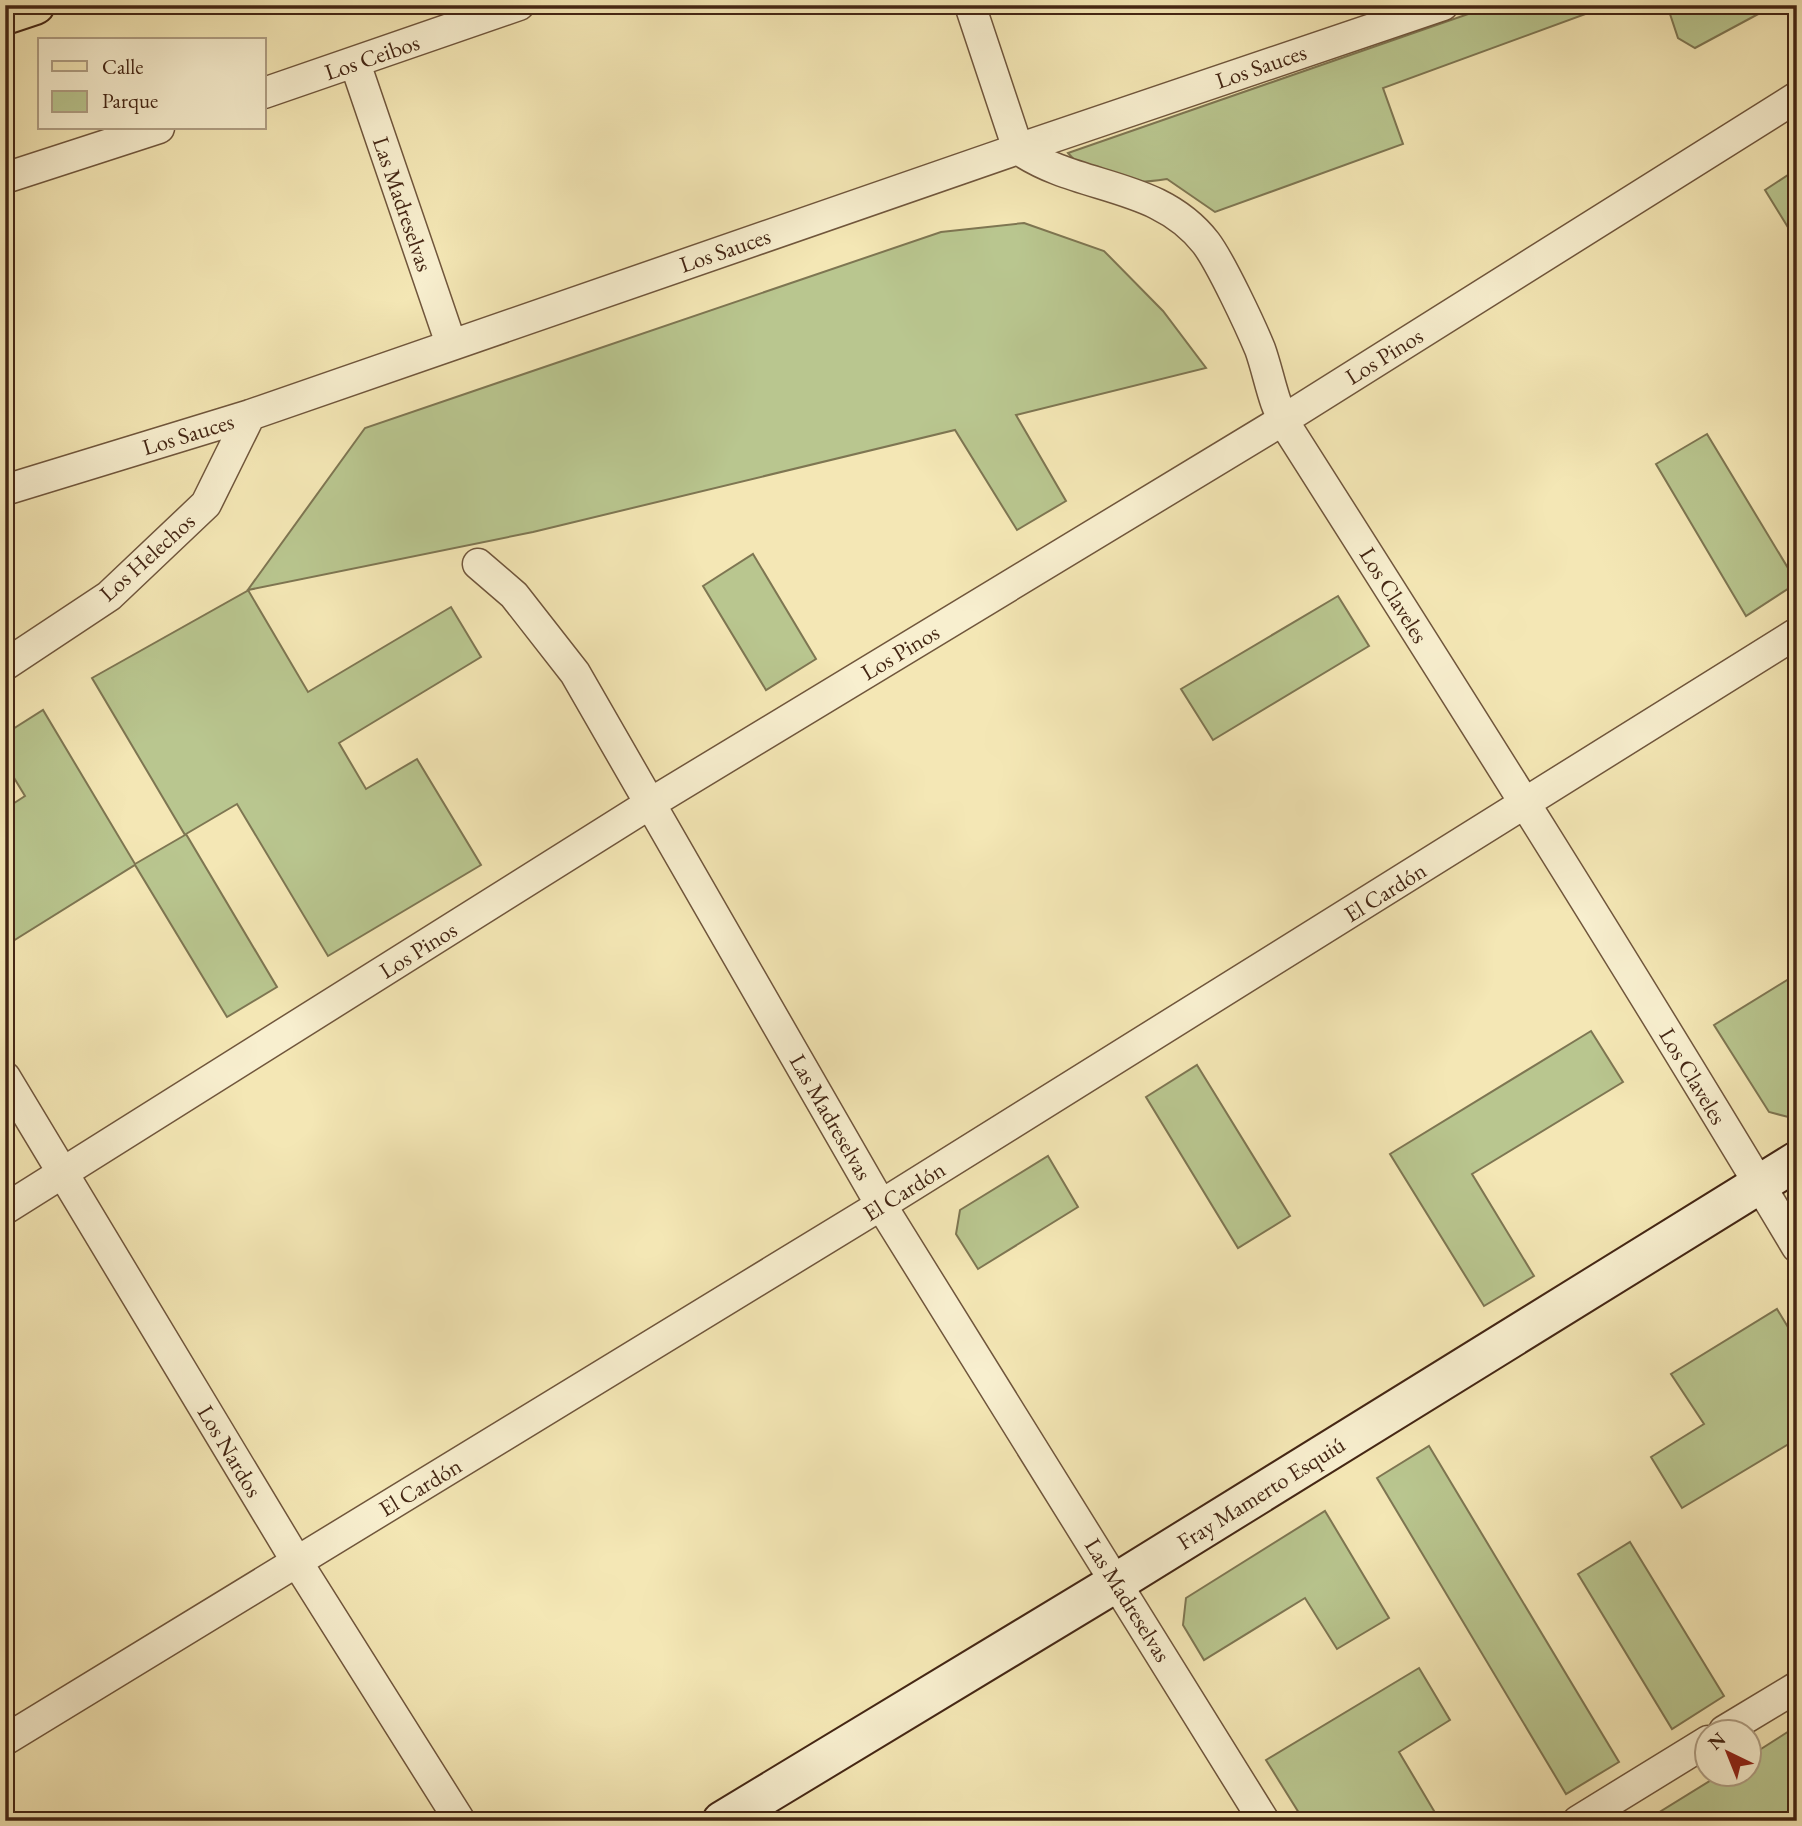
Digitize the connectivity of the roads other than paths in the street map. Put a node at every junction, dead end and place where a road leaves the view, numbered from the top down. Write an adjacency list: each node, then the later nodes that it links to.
1 (35, 5): 5 (main road)
2 (519, 5): 6 (street, Los Ceibos)
3 (970, 5): 10 (street)
4 (1443, 5): 10 (street, Los Sauces)
5 (5, 15)
6 (355, 63): 7 (street, Los Ceibos); 12 (street, Las Madreselvas)
7 (266, 92)
8 (1797, 97): 14 (street, Los Pinos)
9 (153, 130): 11 (street)
10 (1018, 149): 12 (street, Los Sauces); 14 (street, Los Claveles)
11 (5, 178)
12 (451, 344): 13 (street, Los Sauces)
13 (250, 415): 15 (street, Los Sauces); 18 (street, Los Helechos)
14 (1283, 420): 19 (street, Los Pinos); 20 (street, Los Claveles)
15 (5, 490)
16 (478, 564): 19 (street, Las Madreselvas)
17 (1797, 633): 20 (street, El Cardón)
18 (5, 664)
19 (651, 803): 23 (street, Los Pinos); 25 (street, Las Madreselvas)
20 (1527, 804): 24 (street, Los Claveles); 25 (street, El Cardón)
21 (5, 1077): 23 (street, Los Nardos)
22 (1797, 1161): 24 (street, Fray Mamerto Esquiú)
23 (63, 1175): 26 (street, Los Pinos); 28 (street, Los Nardos)
24 (1759, 1183): 27 (street, Los Claveles); 29 (street, Fray Mamerto Esquiú)
25 (881, 1205): 28 (street, El Cardón); 29 (street, Las Madreselvas)
26 (5, 1209)
27 (1797, 1247)
28 (297, 1562): 32 (street, El Cardón); 34 (street, Los Nardos)
29 (1117, 1583): 35 (street, Fray Mamerto Esquiú); 36 (street, Las Madreselvas)
30 (1797, 1686): 31 (street)
31 (1747, 1717)
32 (5, 1740)
33 (1694, 1749): 37 (street)
34 (460, 1821)
35 (722, 1821)
36 (1264, 1821)
37 (1578, 1821)

